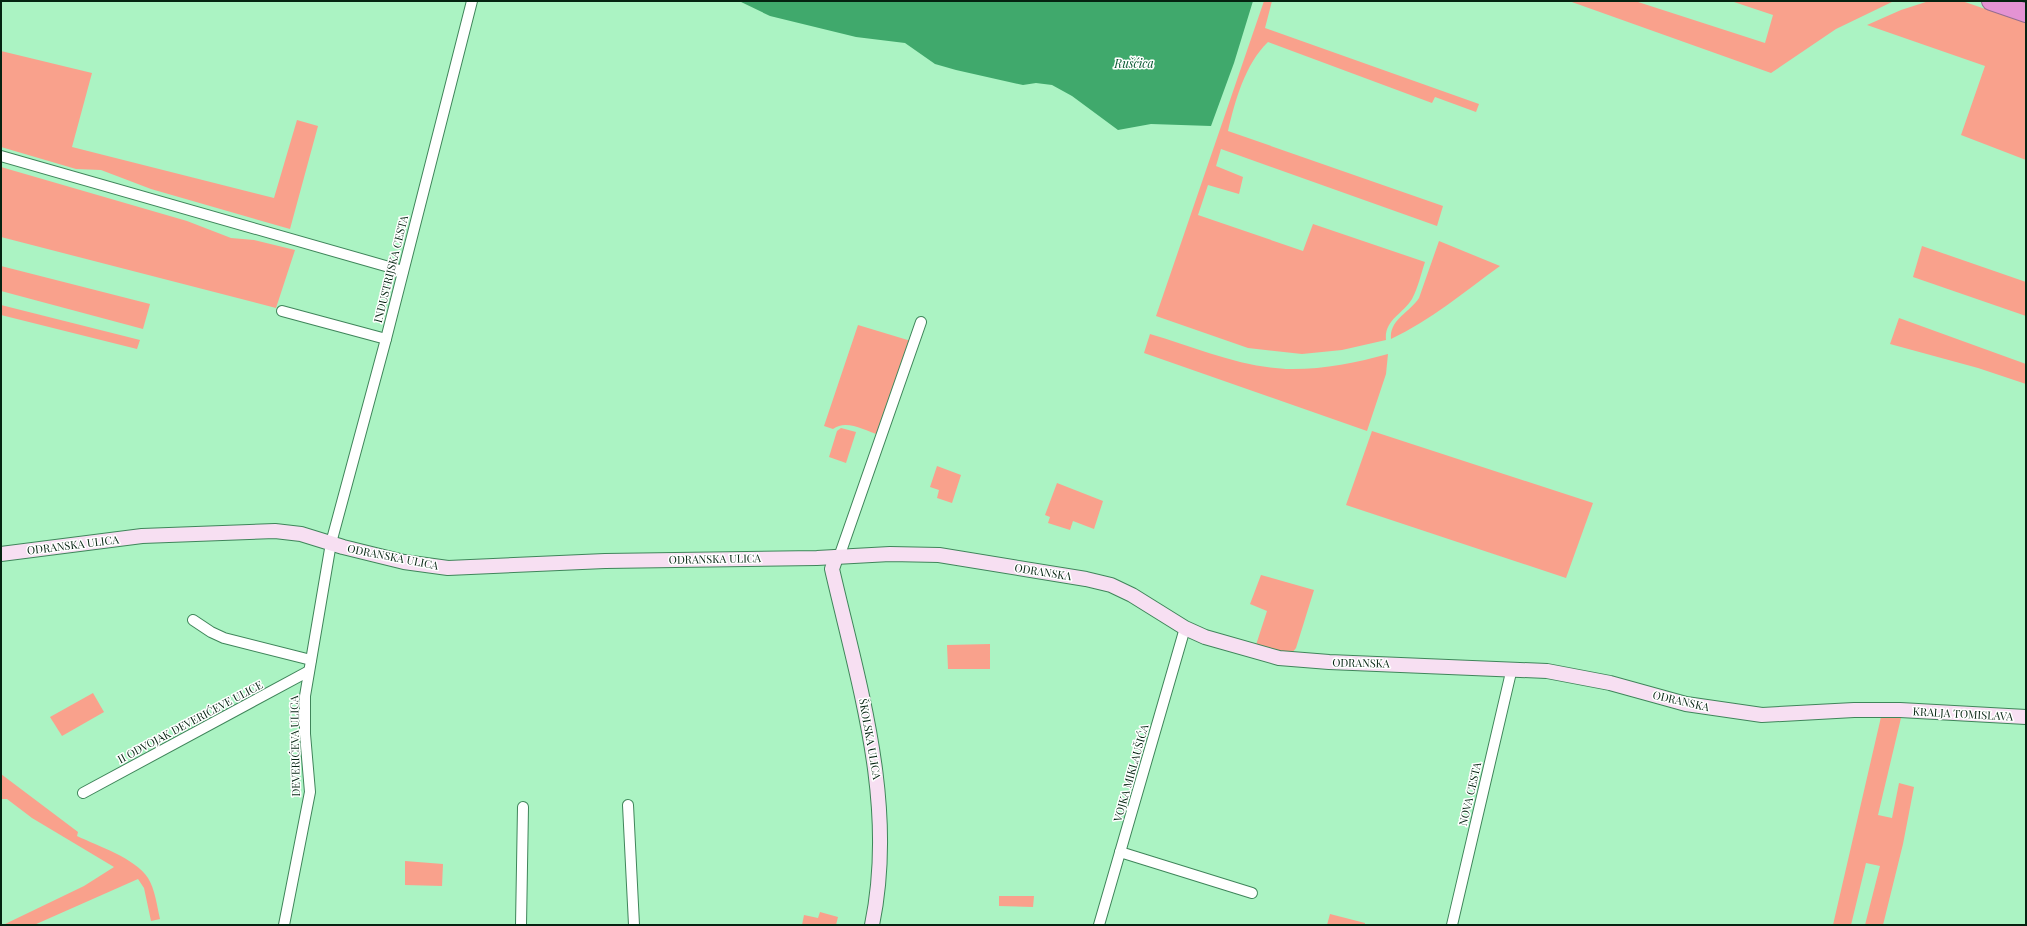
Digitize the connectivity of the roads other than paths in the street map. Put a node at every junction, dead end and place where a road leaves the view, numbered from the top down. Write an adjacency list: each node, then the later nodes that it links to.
1 (472, 1): 5 (street, INDUSTRIJSKA CESTA)
2 (1991, 1): 3 (highway)
3 (2026, 13)
4 (1, 156): 5 (street)
5 (403, 271): 8 (street, INDUSTRIJSKA CESTA)
6 (282, 311): 8 (street)
7 (921, 322): 11 (street)
8 (386, 339): 9 (street, INDUSTRIJSKA CESTA)
9 (331, 543): 10 (street, ODRANSKA ULICA); 11 (street, ODRANSKA ULICA); 14 (street, DEVERIĆEVA ULICA)
10 (1, 554)
11 (837, 557): 13 (street, ODRANSKA); 27 (street, ŠKOLSKA ULICA)
12 (193, 620): 14 (street)
13 (1185, 628): 15 (street, ODRANSKA); 22 (street, VOJKA MIKLAUŠIĆA)
14 (311, 660): 16 (street, DEVERIĆEVA ULICA)
15 (1512, 668): 17 (street, ODRANSKA); 29 (street, NOVA CESTA)
16 (309, 671): 19 (street, II ODVOJAK DEVERIĆEVE ULICE); 24 (street, DEVERIĆEVA ULICA)
17 (1900, 710): 18 (street, KRALJA TOMISLAVA)
18 (2026, 717)
19 (83, 792)
20 (628, 806): 26 (street)
21 (523, 807): 25 (street)
22 (1120, 852): 23 (street); 28 (street, VOJKA MIKLAUŠIĆA)
23 (1252, 893)
24 (284, 925)
25 (521, 925)
26 (634, 925)
27 (872, 925)
28 (1099, 925)
29 (1452, 925)

